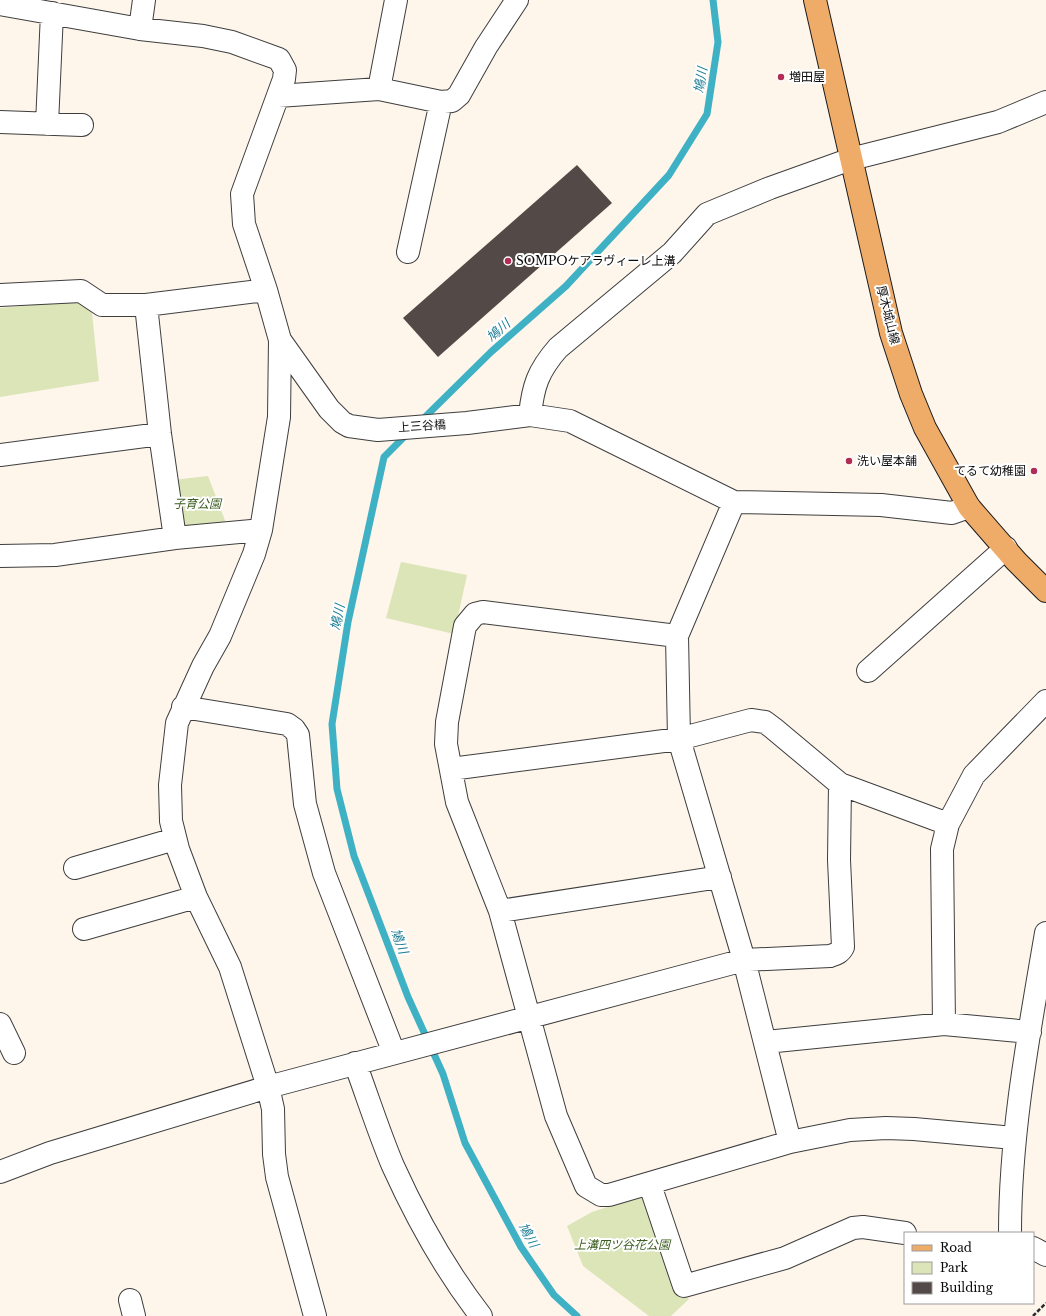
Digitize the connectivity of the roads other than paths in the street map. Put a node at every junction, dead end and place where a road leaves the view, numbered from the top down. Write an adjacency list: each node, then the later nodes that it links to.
1 (144, 0): 7 (street)
2 (396, 0): 8 (street)
3 (517, 0): 10 (street)
4 (815, 0): 15 (main road, 厚木城山線)
5 (0, 4): 6 (street)
6 (52, 14): 7 (street); 13 (street)
7 (140, 29): 9 (street)
8 (379, 89): 9 (street); 10 (street)
9 (278, 96): 17 (street)
10 (441, 102): 16 (street)
11 (1046, 102): 15 (street)
12 (0, 122): 13 (street)
13 (47, 124): 14 (street)
14 (82, 125)
15 (851, 159): 21 (street); 25 (main road, 厚木城山線)
16 (408, 252)
17 (266, 290): 19 (street); 20 (street)
18 (0, 296): 19 (street)
19 (146, 305): 22 (street)
20 (280, 340): 21 (street, 上三谷橋); 26 (street)
21 (530, 415): 24 (street, 上三谷橋)
22 (160, 434): 23 (street); 27 (street)
23 (0, 455)
24 (734, 502): 25 (street); 31 (street)
25 (969, 507): 28 (main road, 厚木城山線)
26 (261, 530): 27 (street); 34 (street)
27 (175, 538): 29 (street)
28 (1006, 548): 30 (main road, 厚木城山線); 32 (street)
29 (0, 556)
30 (1046, 591)
31 (677, 636): 35 (street); 36 (street)
32 (868, 671)
33 (1046, 701): 38 (street)
34 (183, 707): 39 (street); 53 (street)
35 (679, 739): 36 (street); 37 (street); 41 (street)
36 (451, 769): 43 (street)
37 (840, 784): 38 (street); 46 (street)
38 (948, 824): 48 (street)
39 (175, 838): 40 (street); 42 (street)
40 (75, 868)
41 (720, 877): 43 (street); 46 (street)
42 (196, 897): 44 (street); 55 (street)
43 (500, 911): 47 (street)
44 (84, 929)
45 (1046, 934): 50 (street)
46 (744, 960): 47 (street); 51 (street)
47 (529, 1017): 53 (street); 59 (street)
48 (944, 1024): 50 (street); 51 (street)
49 (1, 1027): 52 (street)
50 (1030, 1032): 56 (street)
51 (766, 1042): 57 (street)
52 (14, 1052)
53 (398, 1052): 54 (street)
54 (355, 1064): 55 (street); 65 (street)
55 (268, 1087): 58 (street); 64 (street)
56 (1014, 1138): 57 (street); 60 (street)
57 (790, 1142): 59 (street)
58 (0, 1172)
59 (650, 1185): 61 (street)
60 (1010, 1232)
61 (904, 1233)
62 (1034, 1249): 63 (street)
63 (1046, 1255)
64 (315, 1316)
65 (481, 1316)

